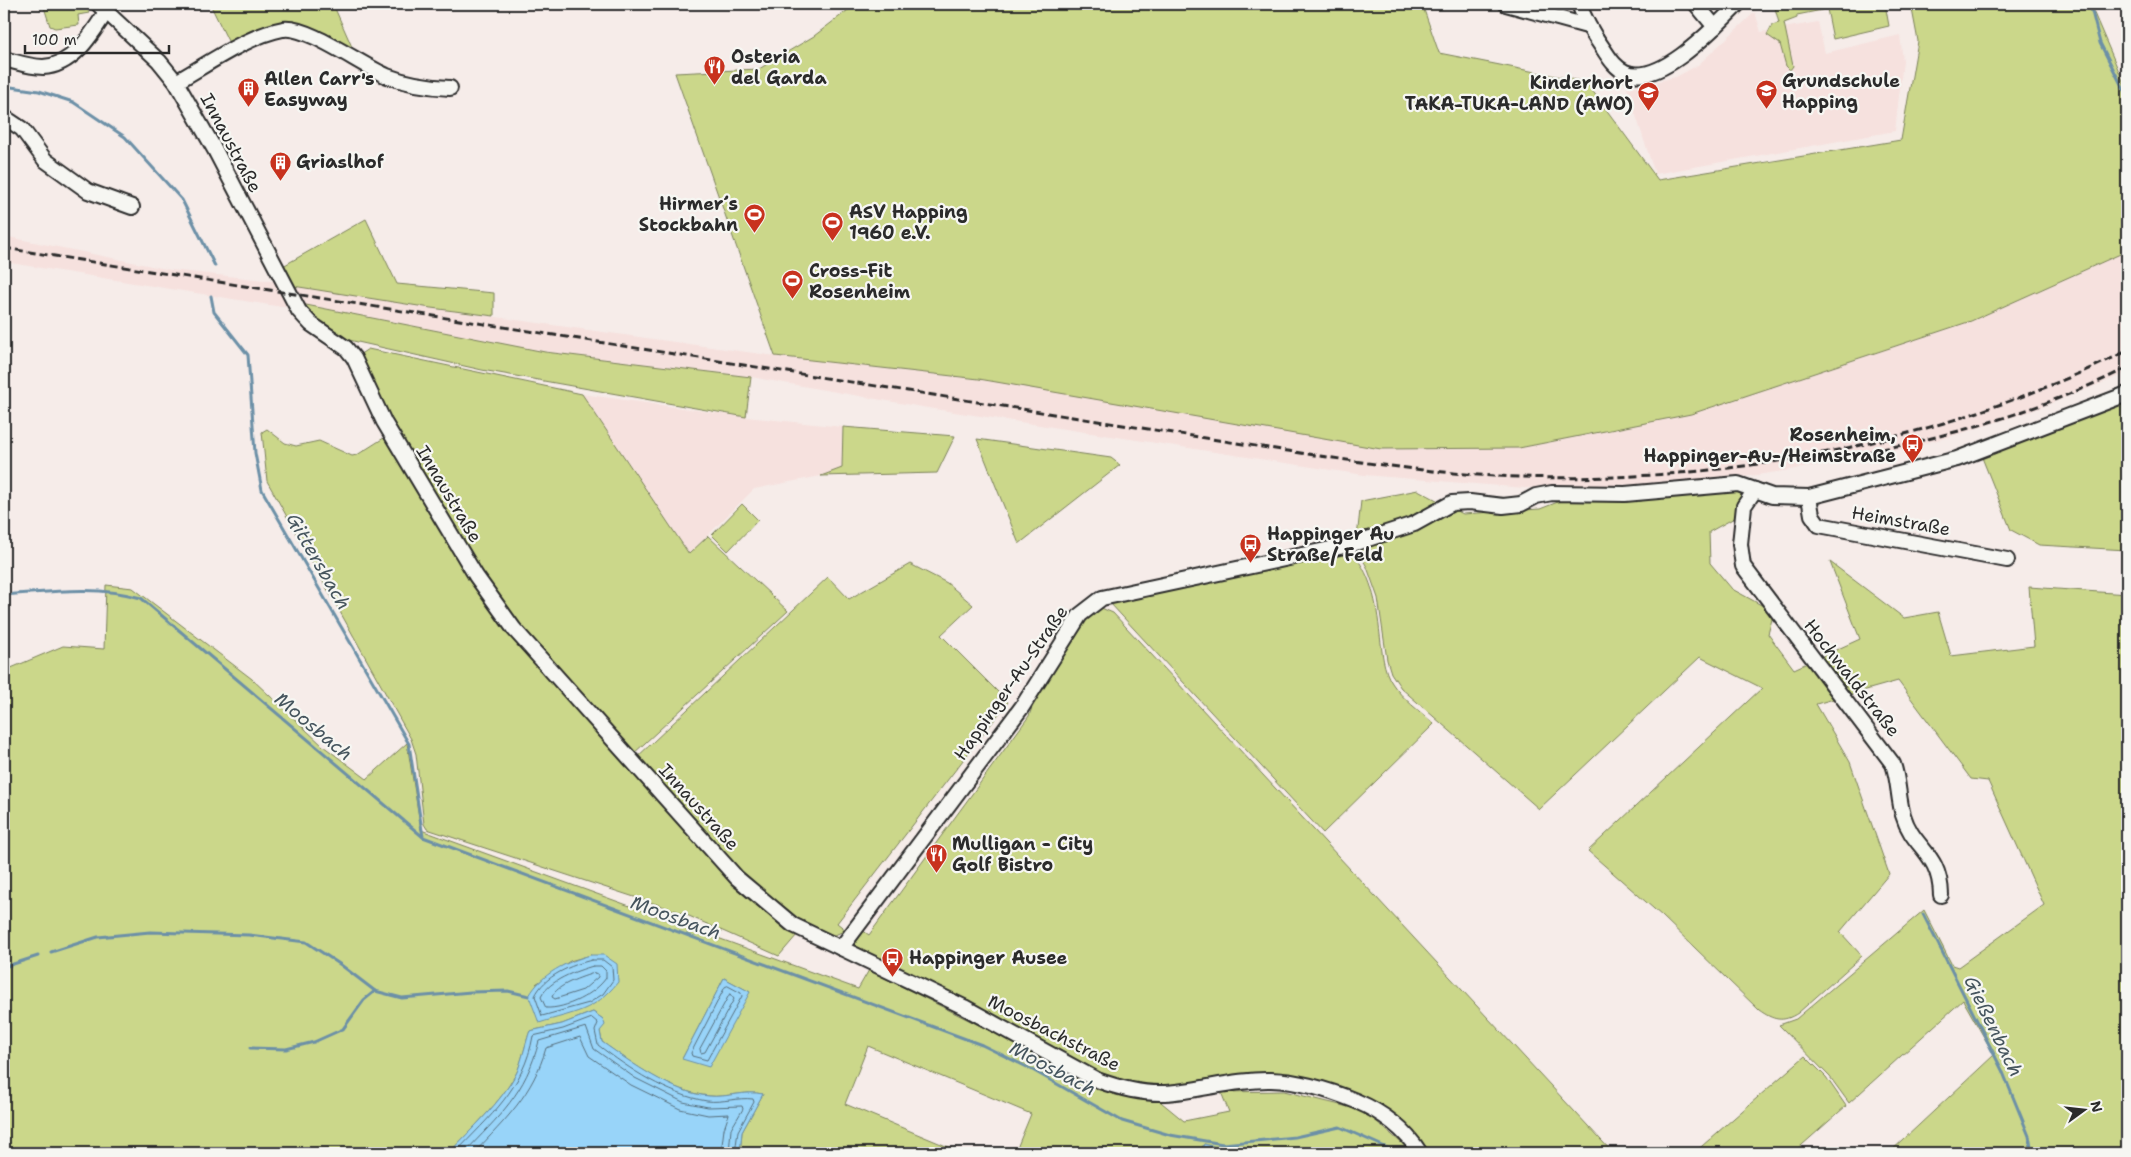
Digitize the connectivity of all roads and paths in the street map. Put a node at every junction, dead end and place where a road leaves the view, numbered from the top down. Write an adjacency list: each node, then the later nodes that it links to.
1 (1506, 4): 6 (street)
2 (1579, 4): 6 (street)
3 (1696, 4): 7 (street)
4 (1738, 4): 7 (street)
5 (102, 8): 8 (street); 9 (street, Innaustraße)
6 (1586, 26): 7 (street)
7 (1714, 27)
8 (4, 59)
9 (176, 82): 10 (street); 18 (street, Innaustraße)
10 (450, 88)
11 (4, 117): 12 (street)
12 (132, 207)
13 (2127, 394): 15 (street, Happinger-Au-Straße)
14 (1755, 490): 15 (street, Happinger-Au-Straße); 17 (street, Hochwaldstraße); 18 (street, Happinger-Au-Straße)
15 (1809, 497): 16 (street, Heimstraße)
16 (2007, 560)
17 (1941, 895)
18 (841, 948): 19 (street, Moosbachstraße)
19 (1420, 1153)

